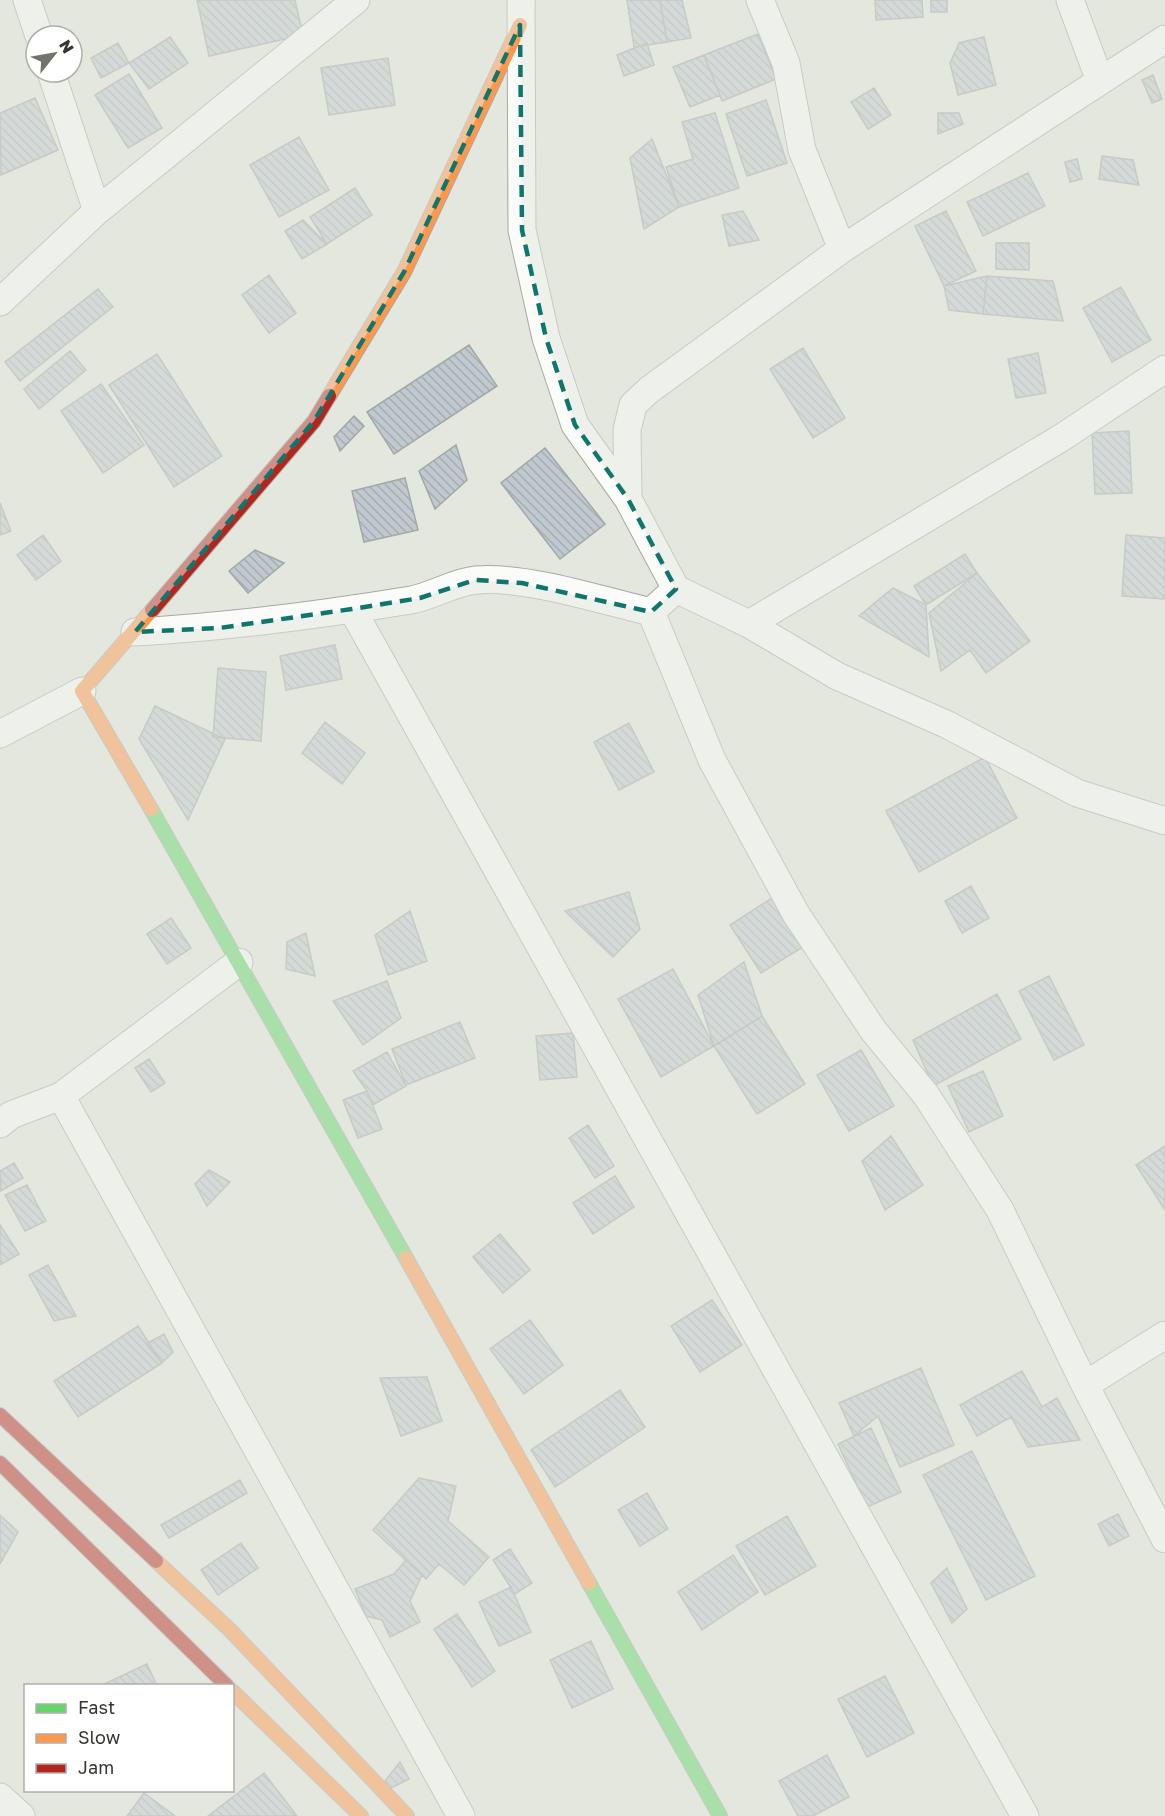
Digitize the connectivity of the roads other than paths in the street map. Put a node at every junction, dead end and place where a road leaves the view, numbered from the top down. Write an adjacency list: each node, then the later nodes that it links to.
1 (27, 0): 7 (street)
2 (356, 0): 5 (street)
3 (760, 0): 12 (street)
4 (1070, 0): 9 (street)
5 (331, 8): 11 (street)
6 (521, 12): 15 (street); 20 (street)
7 (35, 24)
8 (1165, 39): 9 (street)
9 (1100, 81): 12 (street)
10 (55, 84): 11 (street)
11 (97, 211): 13 (street)
12 (842, 249): 15 (street)
13 (0, 302)
14 (1165, 369): 19 (street)
15 (628, 500): 16 (street)
16 (676, 589): 18 (street); 19 (street)
17 (352, 609): 18 (street); 20 (street); 40 (street)
18 (651, 612): 28 (street)
19 (749, 624): 23 (street)
20 (135, 632): 21 (street)
21 (82, 691): 22 (street); 24 (street)
22 (0, 734)
23 (1165, 821)
24 (239, 962): 25 (street); 39 (street)
25 (61, 1096): 26 (street); 38 (street)
26 (4, 1116)
27 (1165, 1335): 28 (street)
28 (1085, 1385): 31 (street)
29 (0, 1415): 37 (street)
30 (0, 1463): 32 (street)
31 (1165, 1539)
32 (225, 1684)
33 (234, 1693): 36 (street)
34 (0, 1797): 35 (street)
35 (21, 1816)
36 (361, 1816)
37 (407, 1816)
38 (461, 1816)
39 (720, 1816)
40 (1025, 1816)

